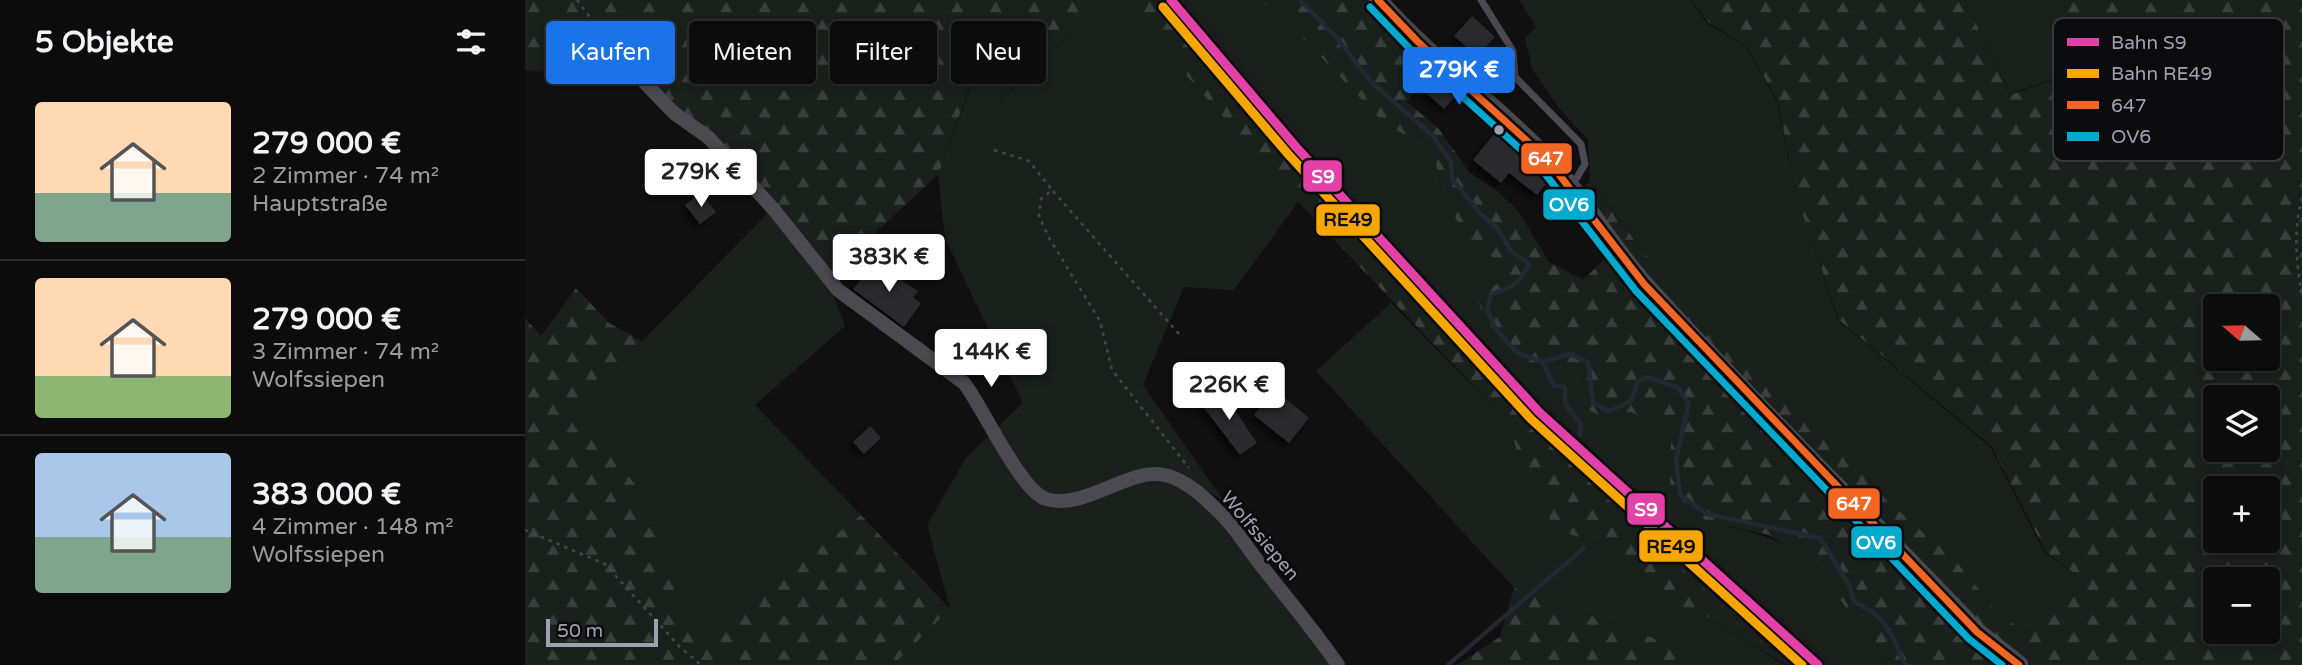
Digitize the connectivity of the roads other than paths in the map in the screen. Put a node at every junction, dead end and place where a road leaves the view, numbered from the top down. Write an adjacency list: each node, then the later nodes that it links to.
1 (1378, 0): 4 (main road)
2 (1481, 0): 4 (lane)
3 (646, 84): 5 (street, Wolfssiepen)
4 (1572, 186): 6 (main road)
5 (1338, 665)
6 (2019, 665)

